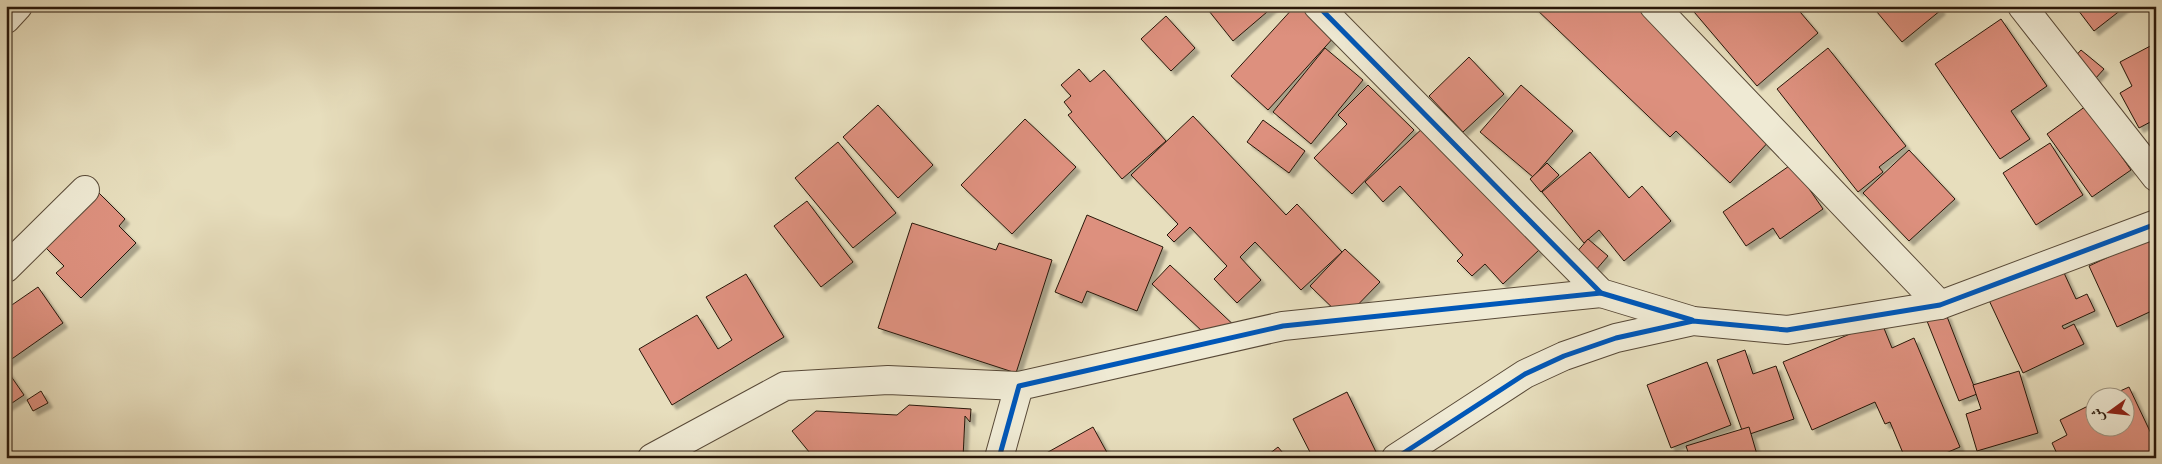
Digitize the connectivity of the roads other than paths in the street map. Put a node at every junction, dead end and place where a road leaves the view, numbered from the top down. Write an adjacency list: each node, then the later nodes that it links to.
1 (18, 6): 5 (street)
2 (1318, 6): 10 (street)
3 (1654, 6): 11 (street)
4 (2022, 6): 6 (street)
5 (6, 19)
6 (2156, 177)
7 (85, 190): 9 (street)
8 (2156, 224): 11 (street)
9 (6, 268)
10 (1601, 293): 12 (street); 13 (street)
11 (1940, 305): 12 (street)
12 (1693, 321): 16 (street)
13 (1019, 386): 14 (street); 15 (street)
14 (652, 458)
15 (999, 458)
16 (1396, 458)

